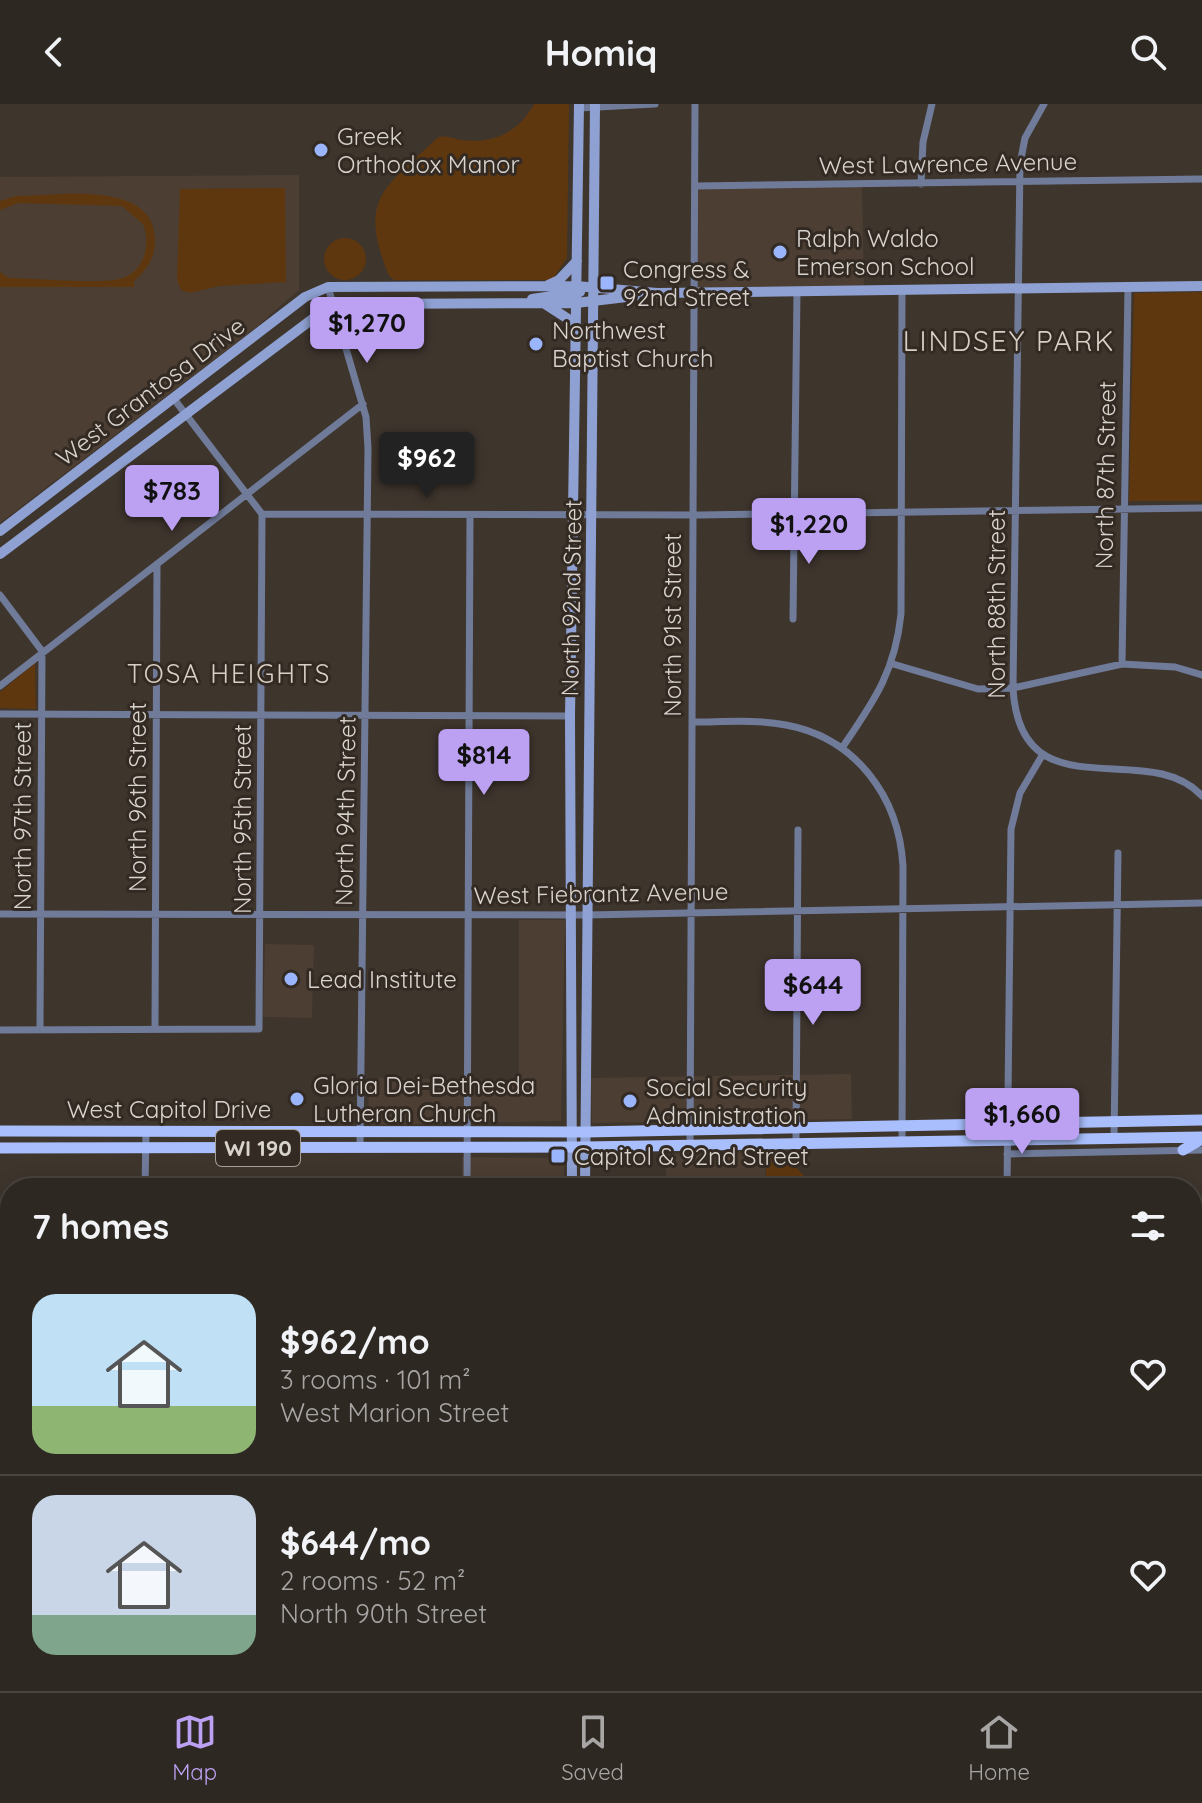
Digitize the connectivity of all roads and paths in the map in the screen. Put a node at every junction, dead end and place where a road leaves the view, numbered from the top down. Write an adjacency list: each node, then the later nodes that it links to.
1 (655, 104): 6 (street)
2 (695, 104): 10 (street, North 91st Street)
3 (932, 104): 9 (street)
4 (1043, 104): 8 (street, North 88th Street)
5 (579, 106): 6 (street); 11 (main road, North 92nd Street)
6 (595, 106): 16 (main road, North 92nd Street)
7 (1202, 179): 8 (street, West Lawrence Avenue)
8 (1019, 182): 9 (street, West Lawrence Avenue); 17 (street, North 88th Street)
9 (921, 184): 10 (street, West Lawrence Avenue)
10 (695, 186): 20 (street, North 91st Street)
11 (577, 261): 12 (main road); 21 (main road, North 92nd Street)
12 (547, 286): 14 (main road); 21 (main road)
13 (1202, 286): 15 (main road)
14 (328, 287): 26 (street, North 94th Street); 28 (main road, West Grantosa Drive)
15 (1128, 287): 17 (main road); 32 (street, North 87th Street)
16 (593, 288): 21 (main road); 22 (main road); 23 (main road, North 92nd Street)
17 (1018, 288): 18 (main road); 34 (street, North 88th Street)
18 (902, 290): 19 (main road); 35 (street)
19 (797, 291): 20 (main road); 36 (street)
20 (694, 292): 22 (main road); 41 (street, North 91st Street)
21 (576, 293): 23 (main road); 24 (main road); 25 (main road); 27 (main road, North 92nd Street)
22 (657, 293): 23 (main road)
23 (593, 301): 40 (main road, North 92nd Street)
24 (522, 302): 25 (main road); 26 (main road)
25 (543, 303): 27 (main road)
26 (333, 307): 29 (street, North 94th Street); 30 (main road, West Grantosa Drive)
27 (576, 324): 39 (main road, North 92nd Street)
28 (174, 399): 30 (street); 43 (main road, West Grantosa Drive)
29 (363, 404): 31 (street); 38 (street, North 94th Street)
30 (185, 413): 31 (street); 44 (main road, West Grantosa Drive)
31 (248, 494): 37 (street); 45 (street)
32 (1124, 507): 33 (street); 34 (street); 50 (street, North 87th Street)
33 (1202, 508)
34 (1015, 510): 35 (street); 53 (street, North 88th Street)
35 (900, 511): 36 (street); 49 (street)
36 (795, 513): 41 (street); 47 (street)
37 (262, 514): 38 (street); 57 (street, North 95th Street)
38 (367, 515): 42 (street); 58 (street, North 94th Street)
39 (573, 515): 40 (street); 42 (street); 60 (main road, North 92nd Street)
40 (592, 515): 41 (street); 80 (main road, North 92nd Street)
41 (692, 515): 61 (street, North 91st Street)
42 (470, 516): 59 (street)
43 (0, 531)
44 (0, 554)
45 (157, 564): 48 (street); 56 (street, North 96th Street)
46 (0, 595): 48 (street)
47 (793, 619)
48 (42, 651): 52 (street); 55 (street, North 97th Street)
49 (893, 664): 53 (street); 62 (street)
50 (1122, 664): 51 (street); 53 (street)
51 (1202, 675)
52 (0, 686)
53 (1013, 688): 63 (street, North 88th Street)
54 (0, 714): 55 (street)
55 (42, 715): 56 (street); 74 (street, North 97th Street)
56 (157, 715): 57 (street); 75 (street, North 96th Street)
57 (263, 715): 58 (street); 76 (street, North 95th Street)
58 (366, 715): 59 (street); 77 (street, North 94th Street)
59 (469, 715): 60 (street); 78 (street)
60 (570, 716): 79 (main road, North 92nd Street)
61 (692, 722): 62 (street); 72 (street, North 91st Street)
62 (842, 748): 70 (street)
63 (1043, 754): 64 (street); 69 (street)
64 (1202, 796)
65 (798, 830): 71 (street)
66 (1118, 853): 68 (street)
67 (1202, 903): 68 (street, West Fiebrantz Avenue)
68 (1117, 905): 69 (street, West Fiebrantz Avenue); 85 (street)
69 (1010, 907): 70 (street, West Fiebrantz Avenue); 86 (street)
70 (903, 909): 71 (street, West Fiebrantz Avenue); 87 (street)
71 (798, 910): 72 (street, West Fiebrantz Avenue); 88 (street)
72 (691, 912): 80 (street, West Fiebrantz Avenue); 89 (street, North 91st Street)
73 (0, 914): 74 (street, West Fiebrantz Avenue)
74 (41, 914): 75 (street, West Fiebrantz Avenue); 81 (street, North 97th Street)
75 (157, 914): 76 (street, West Fiebrantz Avenue); 82 (street, North 96th Street)
76 (262, 914): 77 (street, West Fiebrantz Avenue); 82 (street, North 95th Street)
77 (364, 914): 78 (street, West Fiebrantz Avenue); 92 (street, North 94th Street)
78 (467, 914): 79 (street, West Fiebrantz Avenue); 93 (street)
79 (571, 915): 80 (street, West Fiebrantz Avenue); 96 (main road, North 92nd Street)
80 (587, 915): 97 (main road, North 92nd Street)
81 (40, 1029): 82 (street); 83 (street)
82 (155, 1029)
83 (0, 1030)
84 (1202, 1120): 85 (main road, West Capitol Drive / WI 190)
85 (1115, 1122): 86 (main road, West Capitol Drive / WI 190); 94 (street)
86 (1007, 1124): 87 (main road, West Capitol Drive / WI 190); 98 (street)
87 (902, 1126): 88 (main road, West Capitol Drive / WI 190); 99 (street)
88 (796, 1128): 89 (main road, West Capitol Drive / WI 190); 100 (street)
89 (691, 1130): 97 (main road, West Capitol Drive / WI 190); 101 (street, North 91st Street)
90 (0, 1131): 91 (main road, West Capitol Drive / WI 190)
91 (146, 1131): 92 (main road, West Capitol Drive / WI 190); 103 (street)
92 (360, 1131): 93 (main road, West Capitol Drive / WI 190); 104 (street, North 94th Street)
93 (466, 1131): 96 (main road, West Capitol Drive / WI 190); 105 (street)
94 (1114, 1138): 95 (main road, West Capitol Drive / WI 190); 98 (main road, West Capitol Drive / WI 190)
95 (1202, 1138): 106 (main road)
96 (571, 1139): 97 (main road, West Capitol Drive / WI 190); 105 (main road, West Capitol Drive / WI 190); 111 (main road, North 92nd Street)
97 (585, 1140): 101 (main road, West Capitol Drive / WI 190); 112 (main road, North 92nd Street)
98 (1006, 1140): 99 (main road, West Capitol Drive / WI 190); 108 (street)
99 (902, 1142): 100 (main road, West Capitol Drive / WI 190)
100 (796, 1144): 101 (main road, West Capitol Drive / WI 190)
101 (690, 1146)
102 (0, 1148): 103 (main road, West Capitol Drive / WI 190)
103 (145, 1148): 104 (main road, West Capitol Drive / WI 190); 109 (street)
104 (360, 1148): 105 (main road, West Capitol Drive / WI 190)
105 (467, 1148): 110 (street)
106 (1183, 1150): 107 (street); 108 (street)
107 (1202, 1150)
108 (1007, 1154): 113 (street)
109 (145, 1178)
110 (467, 1178)
111 (572, 1178)
112 (585, 1178)
113 (1007, 1178)

